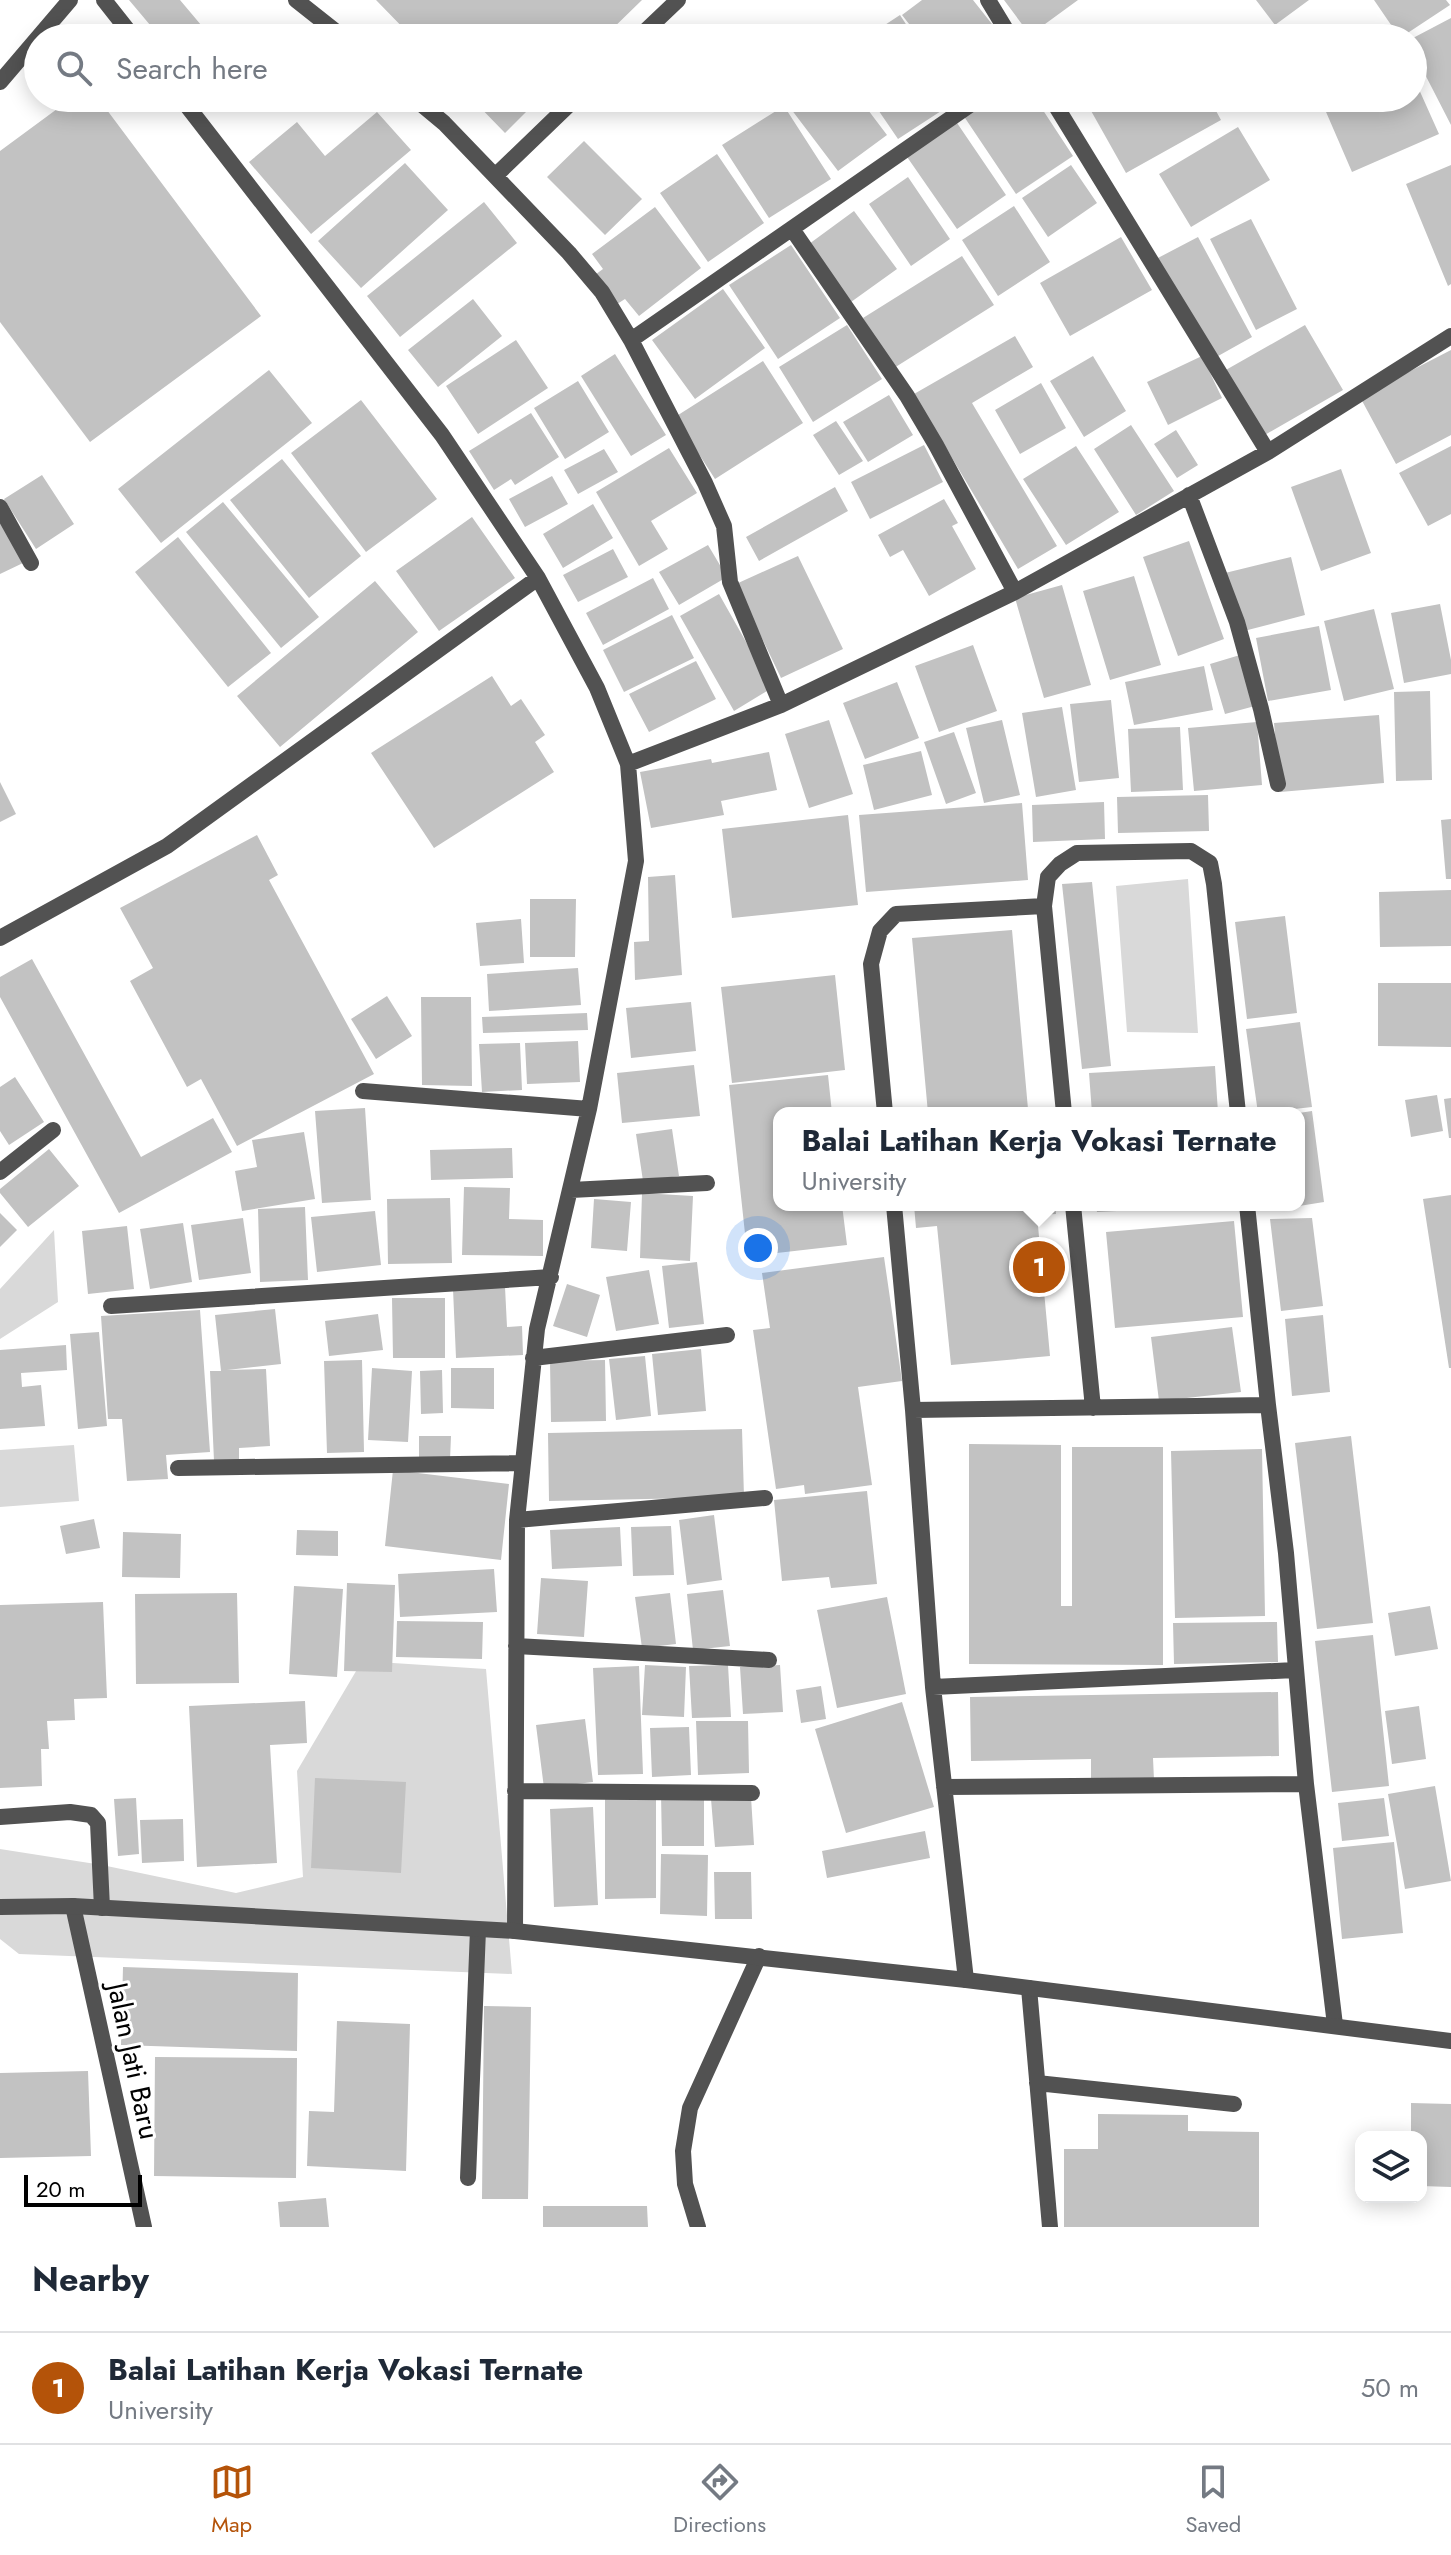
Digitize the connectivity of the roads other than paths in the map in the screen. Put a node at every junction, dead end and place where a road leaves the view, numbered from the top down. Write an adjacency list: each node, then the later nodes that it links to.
1 (70, 0): 6 (street)
2 (104, 0): 7 (street)
3 (296, 0): 8 (street)
4 (678, 0): 9 (street)
5 (988, 0): 10 (street)
6 (50, 24)
7 (123, 24)
8 (326, 24)
9 (653, 24)
10 (1003, 24)
11 (24, 54): 12 (street)
12 (0, 82)
13 (192, 112): 26 (street)
14 (431, 112): 18 (street)
15 (561, 112): 18 (street)
16 (960, 112): 19 (street)
17 (1060, 112): 22 (street)
18 (495, 176): 21 (street)
19 (792, 229): 21 (street); 27 (street)
20 (1451, 336): 22 (street)
21 (631, 340): 28 (street)
22 (1268, 452): 23 (street)
23 (1189, 495): 27 (street); 30 (street)
24 (0, 507): 25 (street)
25 (31, 563)
26 (538, 578): 29 (street); 32 (street)
27 (1015, 592): 28 (street)
28 (781, 705): 29 (street)
29 (628, 764): 37 (street)
30 (1278, 784)
31 (1044, 906): 34 (street); 35 (street); 36 (street)
32 (0, 938)
33 (363, 1091): 37 (street)
34 (884, 1107)
35 (1063, 1107)
36 (1237, 1107)
37 (589, 1109): 41 (street)
38 (53, 1130): 39 (street)
39 (0, 1172)
40 (707, 1183): 41 (street)
41 (571, 1190): 45 (street)
42 (895, 1211): 51 (street)
43 (1074, 1211): 50 (street)
44 (1248, 1211): 49 (street)
45 (551, 1277): 46 (street); 48 (street)
46 (111, 1306)
47 (727, 1335): 48 (street)
48 (533, 1358): 52 (street)
49 (1268, 1405): 50 (street); 58 (street)
50 (1093, 1408): 51 (street)
51 (913, 1410): 59 (street)
52 (521, 1463): 53 (street); 55 (street)
53 (178, 1468)
54 (765, 1498): 55 (street)
55 (517, 1520): 56 (street)
56 (516, 1646): 57 (street); 62 (street)
57 (769, 1660)
58 (1295, 1670): 59 (street); 60 (street)
59 (933, 1687): 61 (street)
60 (1306, 1784): 61 (street); 73 (street)
61 (944, 1787): 71 (street)
62 (515, 1791): 63 (street); 69 (street)
63 (752, 1793)
64 (0, 1817): 67 (street)
65 (73, 1906): 66 (street); 67 (street); 78 (street, Jalan Jati Baru)
66 (0, 1907)
67 (102, 1908): 68 (street)
68 (478, 1930): 69 (street); 77 (street)
69 (515, 1931): 70 (street)
70 (759, 1956): 71 (street); 79 (street)
71 (966, 1980): 72 (street)
72 (1029, 1988): 73 (street); 75 (street)
73 (1335, 2025): 74 (street)
74 (1449, 2040)
75 (1037, 2083): 76 (street); 80 (street)
76 (1234, 2104)
77 (468, 2178)
78 (144, 2227)
79 (698, 2227)
80 (1050, 2227)

